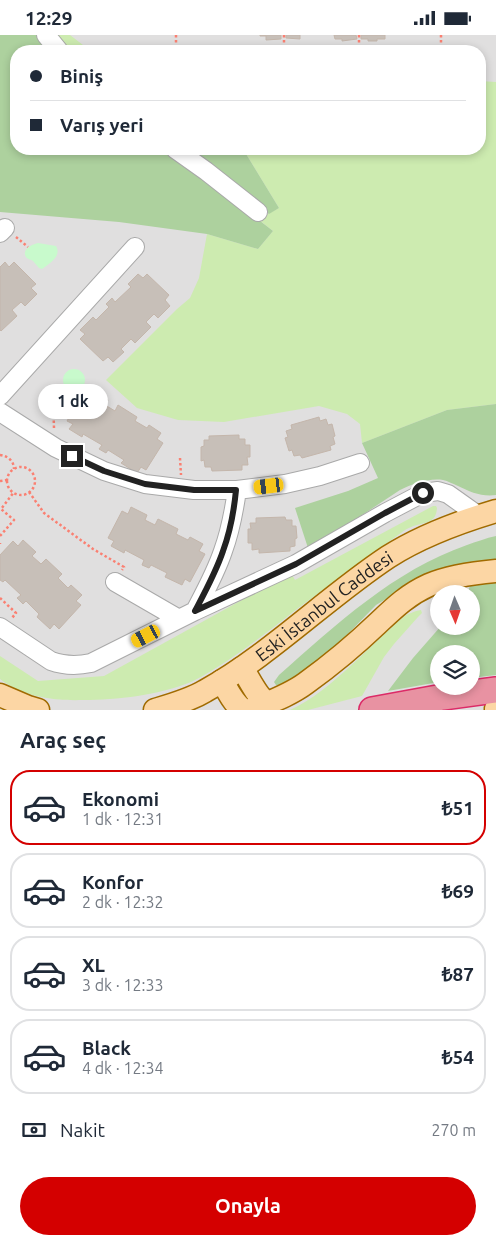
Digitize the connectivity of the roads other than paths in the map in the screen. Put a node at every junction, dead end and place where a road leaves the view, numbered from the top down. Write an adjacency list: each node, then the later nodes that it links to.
1 (184, 155): 2 (street)
2 (258, 212)
3 (135, 247): 4 (street)
4 (0, 396)
5 (0, 412): 7 (street)
6 (360, 463): 7 (street)
7 (236, 490): 11 (street)
8 (490, 517): 11 (street); 13 (main road, Eski İstanbul Caddesi)
9 (496, 571): 17 (main road)
10 (115, 582): 11 (street)
11 (187, 615): 12 (street)
12 (0, 627)
13 (246, 674): 16 (main road, Eski İstanbul Caddesi); 17 (main road)
14 (496, 690): 21 (highway)
15 (0, 695): 18 (main road)
16 (231, 695): 19 (main road, Eski İstanbul Caddesi); 20 (main road, Eski İstanbul Caddesi)
17 (260, 706)
18 (38, 710)
19 (155, 710)
20 (202, 710)
21 (372, 710)

